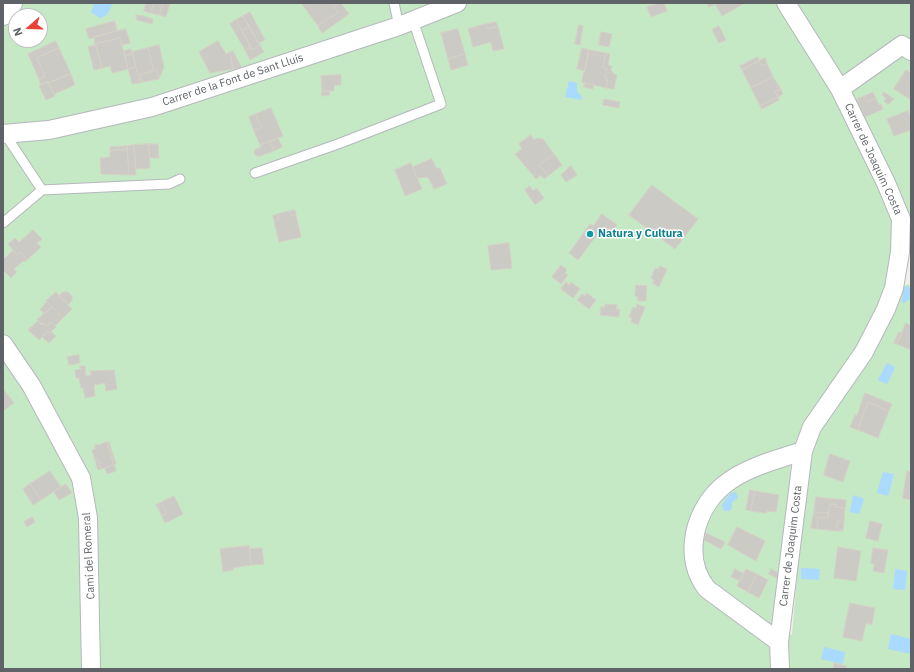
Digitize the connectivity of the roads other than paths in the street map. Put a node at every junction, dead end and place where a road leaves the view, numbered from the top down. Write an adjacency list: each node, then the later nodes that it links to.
1 (11, 3): 5 (street)
2 (394, 3): 6 (lane)
3 (457, 3): 6 (street, Carrer de la Font de Sant Lluís)
4 (786, 3): 8 (street, Carrer de Joaquim Costa)
5 (3, 14)
6 (406, 23): 9 (street, Carrer de la Font de Sant Lluís); 10 (lane)
7 (911, 51): 8 (street)
8 (840, 90): 14 (street, Carrer de Joaquim Costa)
9 (4, 133): 12 (lane)
10 (255, 173)
11 (180, 179): 12 (lane)
12 (42, 190): 13 (lane)
13 (3, 223)
14 (906, 259): 16 (street, Carrer de Joaquim Costa)
15 (3, 344): 18 (street, Camí del Romeral)
16 (803, 451): 17 (street, Carrer de Joaquim Costa); 17 (street)
17 (779, 642): 19 (street, Carrer de Joaquim Costa)
18 (91, 669)
19 (780, 669)

